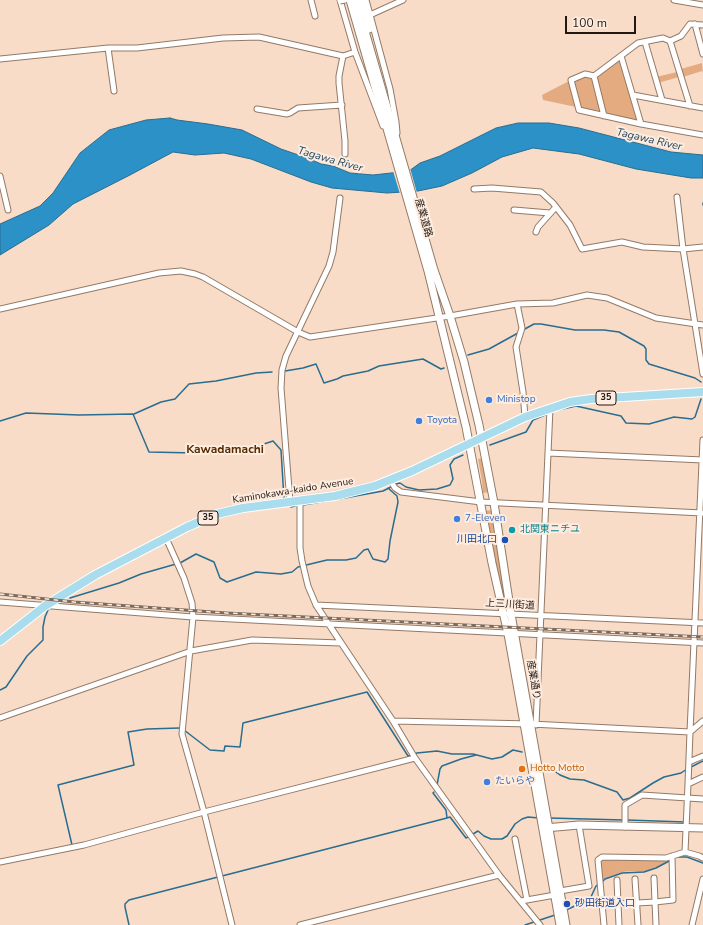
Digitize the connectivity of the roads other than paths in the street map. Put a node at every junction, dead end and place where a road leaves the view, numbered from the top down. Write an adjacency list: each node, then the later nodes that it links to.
1 (311, 0): 11 (street)
2 (343, 0): 17 (street); 23 (street)
3 (350, 0): 23 (street, 産業道路)
4 (356, 0): 23 (street, 産業道路)
5 (362, 0): 23 (street)
6 (366, 0): 10 (street)
7 (403, 0): 10 (street)
8 (674, 0): 9 (street)
9 (703, 5)
10 (370, 15): 34 (street)
11 (315, 16)
12 (694, 24): 13 (street); 14 (street); 18 (street)
13 (703, 25)
14 (670, 41): 15 (street); 28 (street)
15 (645, 42): 20 (street); 26 (street)
16 (108, 48): 19 (street); 21 (street); 24 (street)
17 (356, 52): 19 (street); 34 (street)
18 (703, 54)
19 (343, 56): 27 (street)
20 (621, 56): 22 (street); 25 (street)
21 (0, 59)
22 (594, 76): 31 (street); 31 (street)
23 (376, 80): 34 (street, 産業道路)
24 (114, 91)
25 (633, 95): 26 (street); 32 (street)
26 (662, 100): 28 (street)
27 (342, 105): 30 (street); 35 (street)
28 (690, 106): 29 (street)
29 (703, 108)
30 (257, 109)
31 (604, 116): 32 (street)
32 (641, 124): 33 (street)
33 (703, 135)
34 (394, 145): 40 (street, 産業道路)
35 (345, 154)
36 (0, 176): 42 (street)
37 (474, 189): 41 (street)
38 (677, 197): 47 (street)
39 (340, 198): 54 (street)
40 (410, 200): 50 (street, 産業道路); 51 (street, 産業道路)
41 (556, 207): 44 (street); 47 (street)
42 (8, 210)
43 (514, 210): 44 (street)
44 (550, 214): 45 (street)
45 (536, 232)
46 (703, 247): 47 (street)
47 (683, 249): 52 (street)
48 (517, 304): 50 (street); 52 (street); 58 (street)
49 (0, 309): 54 (street)
50 (450, 316): 51 (street); 59 (street, 産業道路)
51 (439, 318): 54 (street); 61 (street, 産業道路)
52 (696, 324): 53 (street); 55 (street)
53 (703, 325)
54 (298, 332): 66 (street)
55 (703, 374)
56 (703, 392): 57 (main road, Kaminokawa-kaido Avenue / 35)
57 (550, 408): 58 (main road, Kaminokawa-kaido Avenue / 35); 62 (street)
58 (525, 417): 59 (main road, Kaminokawa-kaido Avenue / 35)
59 (482, 438): 61 (main road, Kaminokawa-kaido Avenue / 35); 68 (street, 産業通り)
60 (703, 440): 63 (street)
61 (470, 443): 64 (main road, Kaminokawa-kaido Avenue / 35); 67 (street, 産業通り)
62 (548, 453): 63 (street); 69 (street)
63 (703, 460): 70 (street)
64 (390, 480): 65 (main road, Kaminokawa-kaido Avenue / 35); 67 (street)
65 (300, 501): 66 (main road, Kaminokawa-kaido Avenue / 35); 73 (street)
66 (290, 502): 71 (main road, Kaminokawa-kaido Avenue / 35)
67 (481, 502): 68 (street); 75 (street, 産業通り)
68 (494, 503): 69 (street); 75 (street, 産業通り)
69 (546, 505): 70 (street); 76 (street)
70 (701, 513): 78 (street)
71 (166, 538): 74 (main road, Kaminokawa-kaido Avenue / 35); 77 (street)
72 (0, 602): 74 (street)
73 (316, 605): 75 (street, 上三川街道); 80 (street)
74 (45, 606): 77 (street); 83 (main road, Kaminokawa-kaido Avenue / 35)
75 (508, 613): 76 (street, 上三川街道); 81 (street, 産業通り)
76 (541, 615): 78 (street, 上三川街道); 82 (street)
77 (193, 618): 80 (street); 87 (street)
78 (695, 622): 79 (street, 上三川街道); 85 (street)
79 (703, 623)
80 (329, 625): 81 (street); 84 (street)
81 (511, 634): 82 (street); 91 (street, 産業通り)
82 (540, 635): 85 (street); 91 (street)
83 (0, 641)
84 (341, 643): 87 (street); 89 (street)
85 (694, 643): 86 (street); 92 (street)
86 (703, 644)
87 (191, 651): 88 (street); 100 (street)
88 (0, 718)
89 (392, 721): 91 (street); 94 (street)
90 (703, 721): 92 (street)
91 (531, 724): 92 (street); 102 (street, 産業通り)
92 (690, 732): 95 (street)
93 (703, 756): 95 (street)
94 (415, 758): 100 (street); 111 (street)
95 (689, 762): 97 (street)
96 (703, 777): 97 (street)
97 (688, 784): 98 (street)
98 (687, 798): 99 (street); 103 (street); 104 (street)
99 (703, 799)
100 (204, 812): 110 (street); 122 (street)
101 (579, 826): 102 (street); 103 (street); 116 (street)
102 (546, 827): 116 (street, 産業通り)
103 (625, 827): 104 (street)
104 (685, 828): 105 (street); 107 (street)
105 (703, 828)
106 (516, 839): 117 (street)
107 (685, 852): 108 (street); 109 (street)
108 (672, 856): 118 (street); 121 (street)
109 (703, 858)
110 (0, 862)
111 (499, 875): 117 (street); 123 (street)
112 (654, 878): 118 (street)
113 (635, 879): 119 (street)
114 (703, 879): 131 (street)
115 (616, 880): 120 (street)
116 (558, 893): 117 (street); 125 (street, 産業通り); 126 (street, 産業通り)
117 (524, 901): 124 (street)
118 (656, 902): 119 (street); 130 (street)
119 (636, 903): 120 (street); 129 (street)
120 (618, 904): 121 (street); 128 (street)
121 (602, 905): 127 (street)
122 (232, 925)
123 (300, 925)
124 (540, 925)
125 (560, 925)
126 (566, 925)
127 (604, 925)
128 (619, 925)
129 (638, 925)
130 (656, 925)
131 (692, 925)

